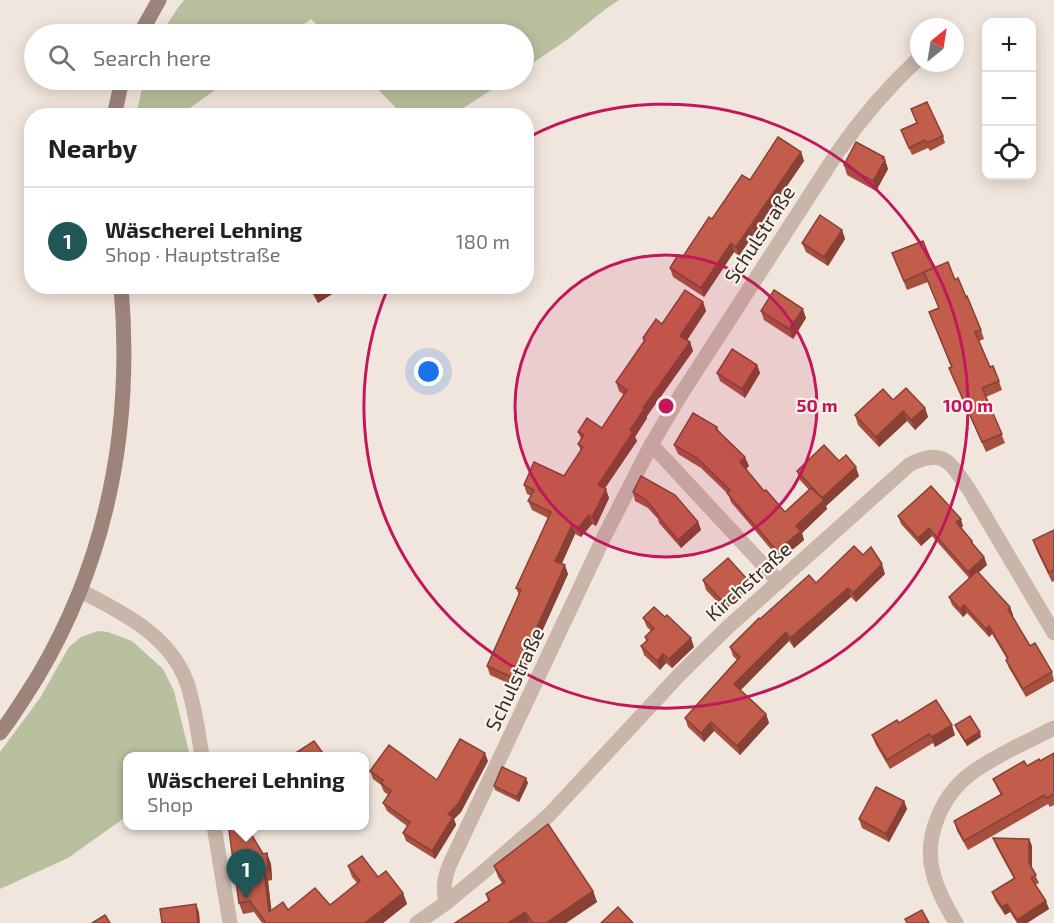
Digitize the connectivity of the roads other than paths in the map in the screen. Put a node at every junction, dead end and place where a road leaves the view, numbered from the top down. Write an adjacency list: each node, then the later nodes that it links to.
1 (159, 0): 2 (main road)
2 (146, 24)
3 (910, 67): 7 (street, Schulstraße)
4 (120, 90): 5 (main road)
5 (116, 108)
6 (122, 294): 9 (main road)
7 (651, 445): 8 (street); 15 (street, Schulstraße)
8 (778, 582): 10 (street, Kirchstraße); 15 (street, Kirchstraße)
9 (81, 591): 12 (main road); 13 (street)
10 (1054, 633)
11 (1054, 728): 18 (street)
12 (0, 733)
13 (201, 752)
14 (215, 830): 16 (street)
15 (446, 903): 17 (street)
16 (230, 923)
17 (417, 923)
18 (956, 923)

